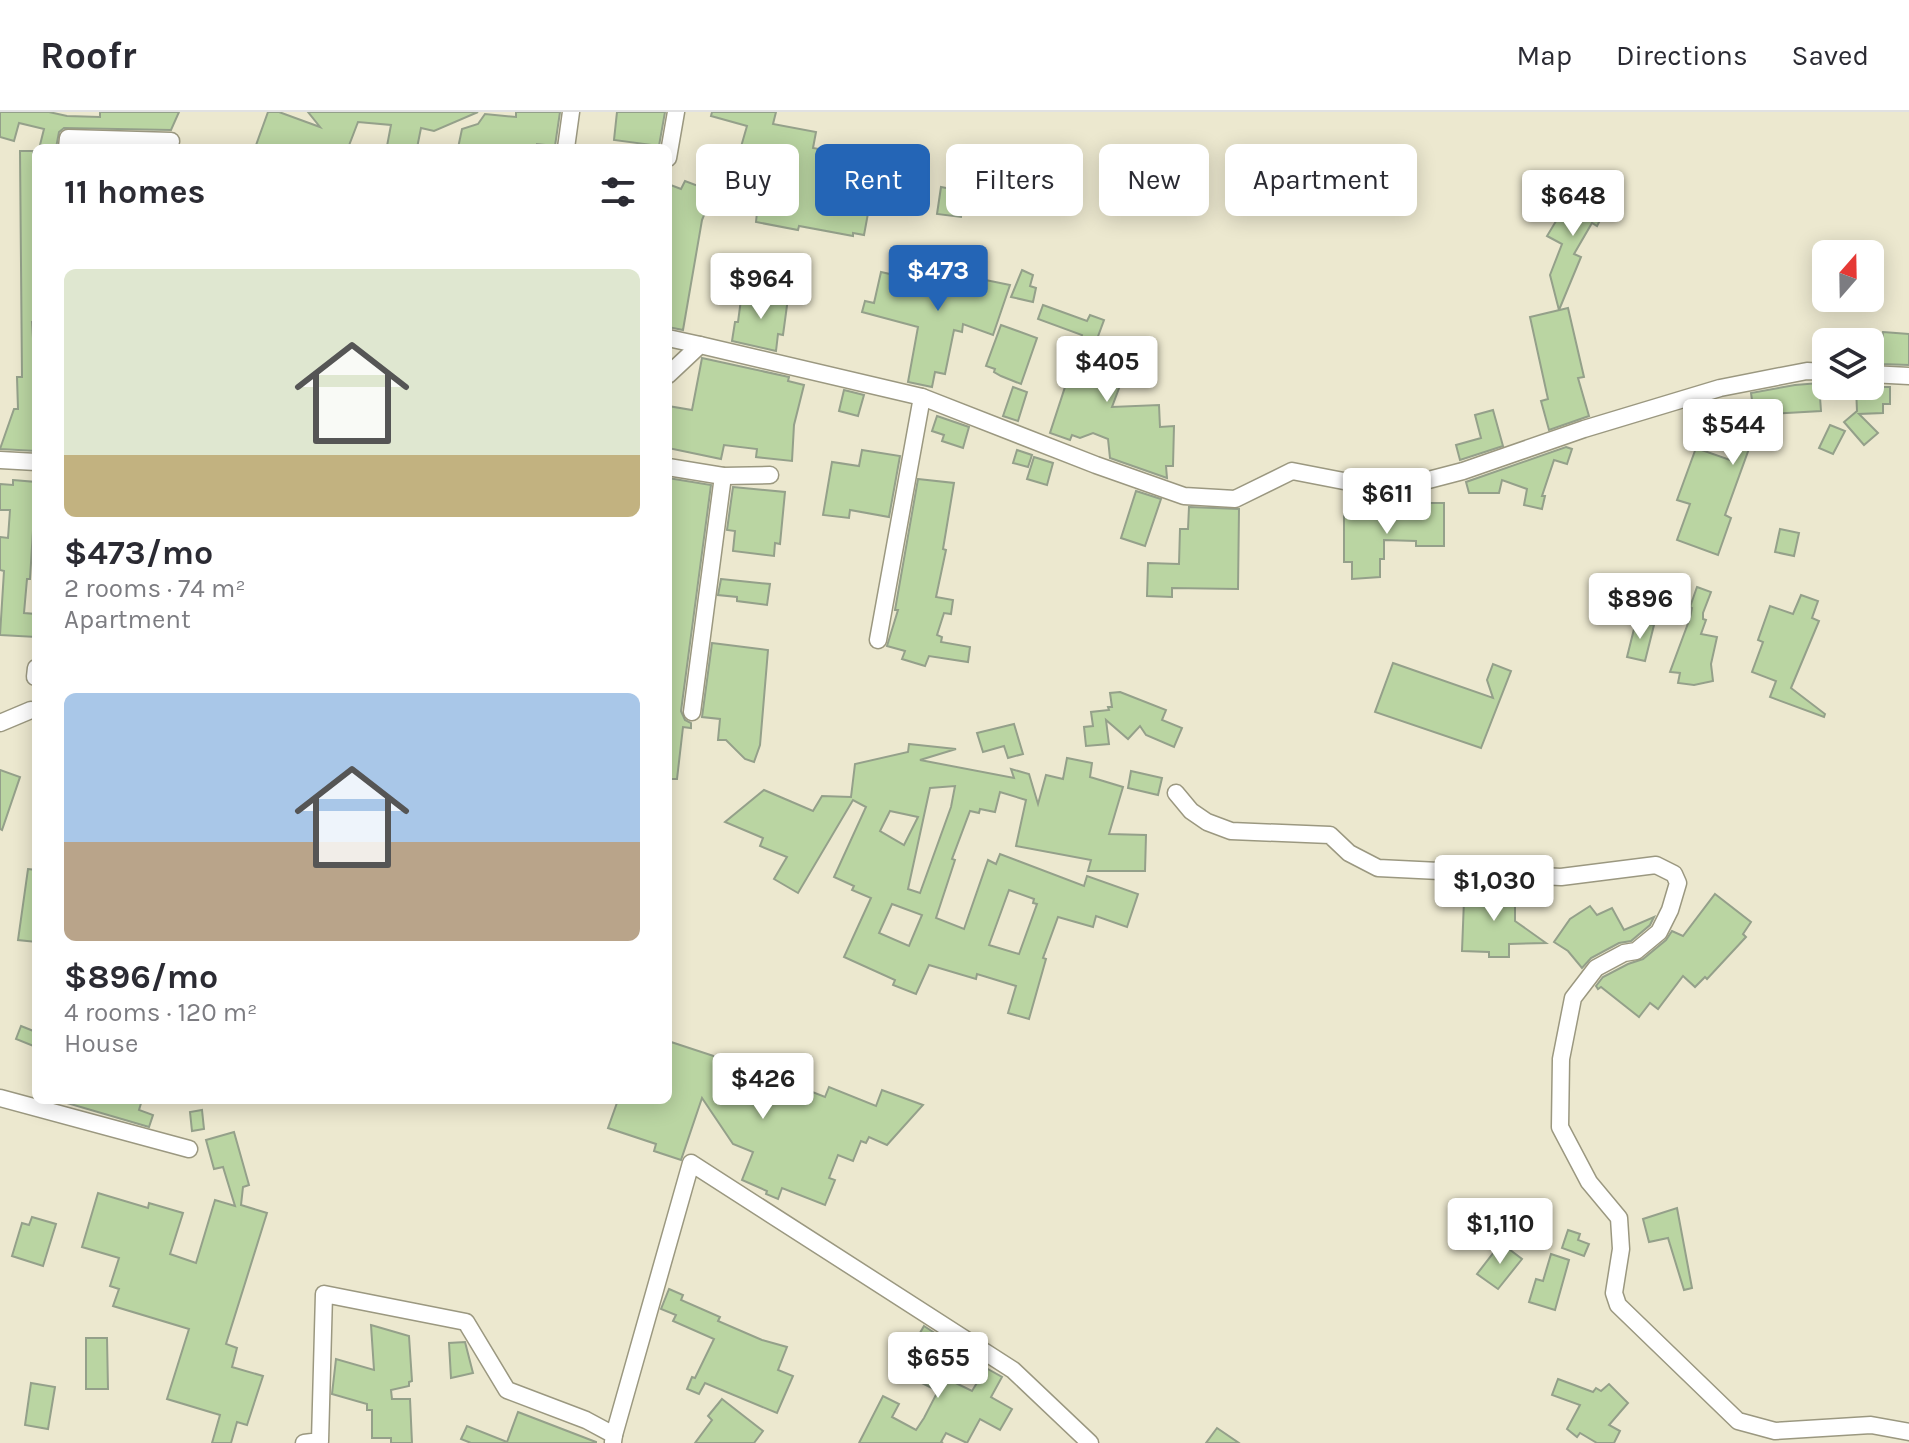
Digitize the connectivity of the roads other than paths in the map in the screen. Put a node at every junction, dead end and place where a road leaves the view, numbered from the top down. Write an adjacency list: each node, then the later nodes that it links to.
1 (571, 112): 5 (street)
2 (676, 112): 6 (street)
3 (67, 144): 4 (street)
4 (170, 144)
5 (567, 144)
6 (670, 144)
7 (672, 339): 8 (street)
8 (700, 345): 9 (street); 13 (street)
9 (672, 371)
10 (1812, 371): 13 (street)
11 (1884, 375): 12 (street)
12 (1909, 376)
13 (922, 397): 19 (street)
14 (0, 460): 15 (street)
15 (32, 462)
16 (672, 468): 18 (street)
17 (770, 475): 18 (street)
18 (723, 476): 21 (street)
19 (878, 640)
20 (31, 710): 22 (street)
21 (692, 712)
22 (0, 723)
23 (1176, 793): 26 (street)
24 (0, 1098): 25 (street)
25 (189, 1149)
26 (1909, 1432)
27 (613, 1439): 28 (street); 29 (street)
28 (304, 1443)
29 (1090, 1443)

